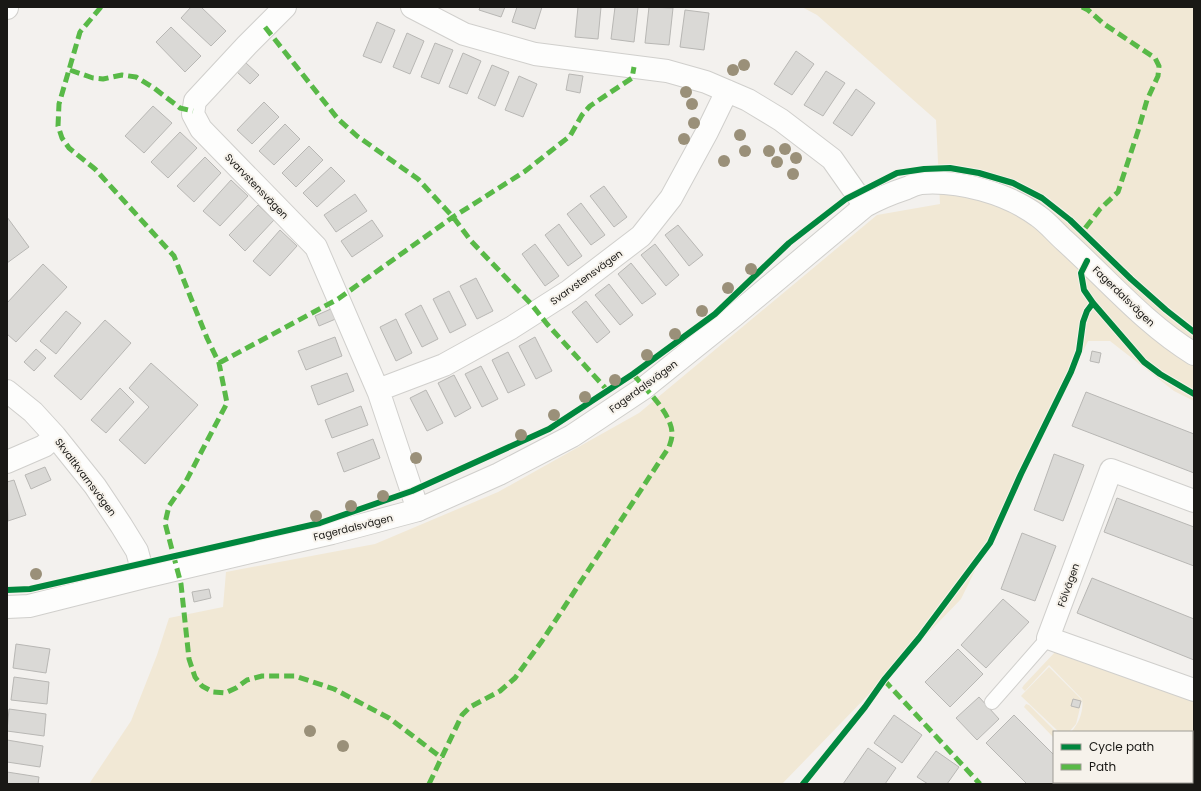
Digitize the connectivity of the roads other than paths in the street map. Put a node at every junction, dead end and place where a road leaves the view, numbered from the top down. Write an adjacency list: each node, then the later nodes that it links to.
1 (285, 7): 6 (street, Svarvstensvägen)
2 (412, 7): 3 (street)
3 (727, 91): 4 (street); 6 (street, Svarvstensvägen)
4 (865, 206): 5 (street, Fagerdalsvägen); 11 (street, Fagerdalsvägen)
5 (1194, 354)
6 (378, 390): 11 (street, Svarvstensvägen)
7 (7, 391): 8 (street, Skvaltkvarnsvägen)
8 (55, 436): 9 (street); 12 (street, Skvaltkvarnsvägen)
9 (7, 462)
10 (1194, 501): 14 (street, Fölvägen)
11 (418, 510): 12 (street, Fagerdalsvägen)
12 (144, 577): 13 (street, Fagerdalsvägen)
13 (7, 608)
14 (1048, 638): 15 (street); 16 (lane)
15 (1194, 690)
16 (992, 702)

